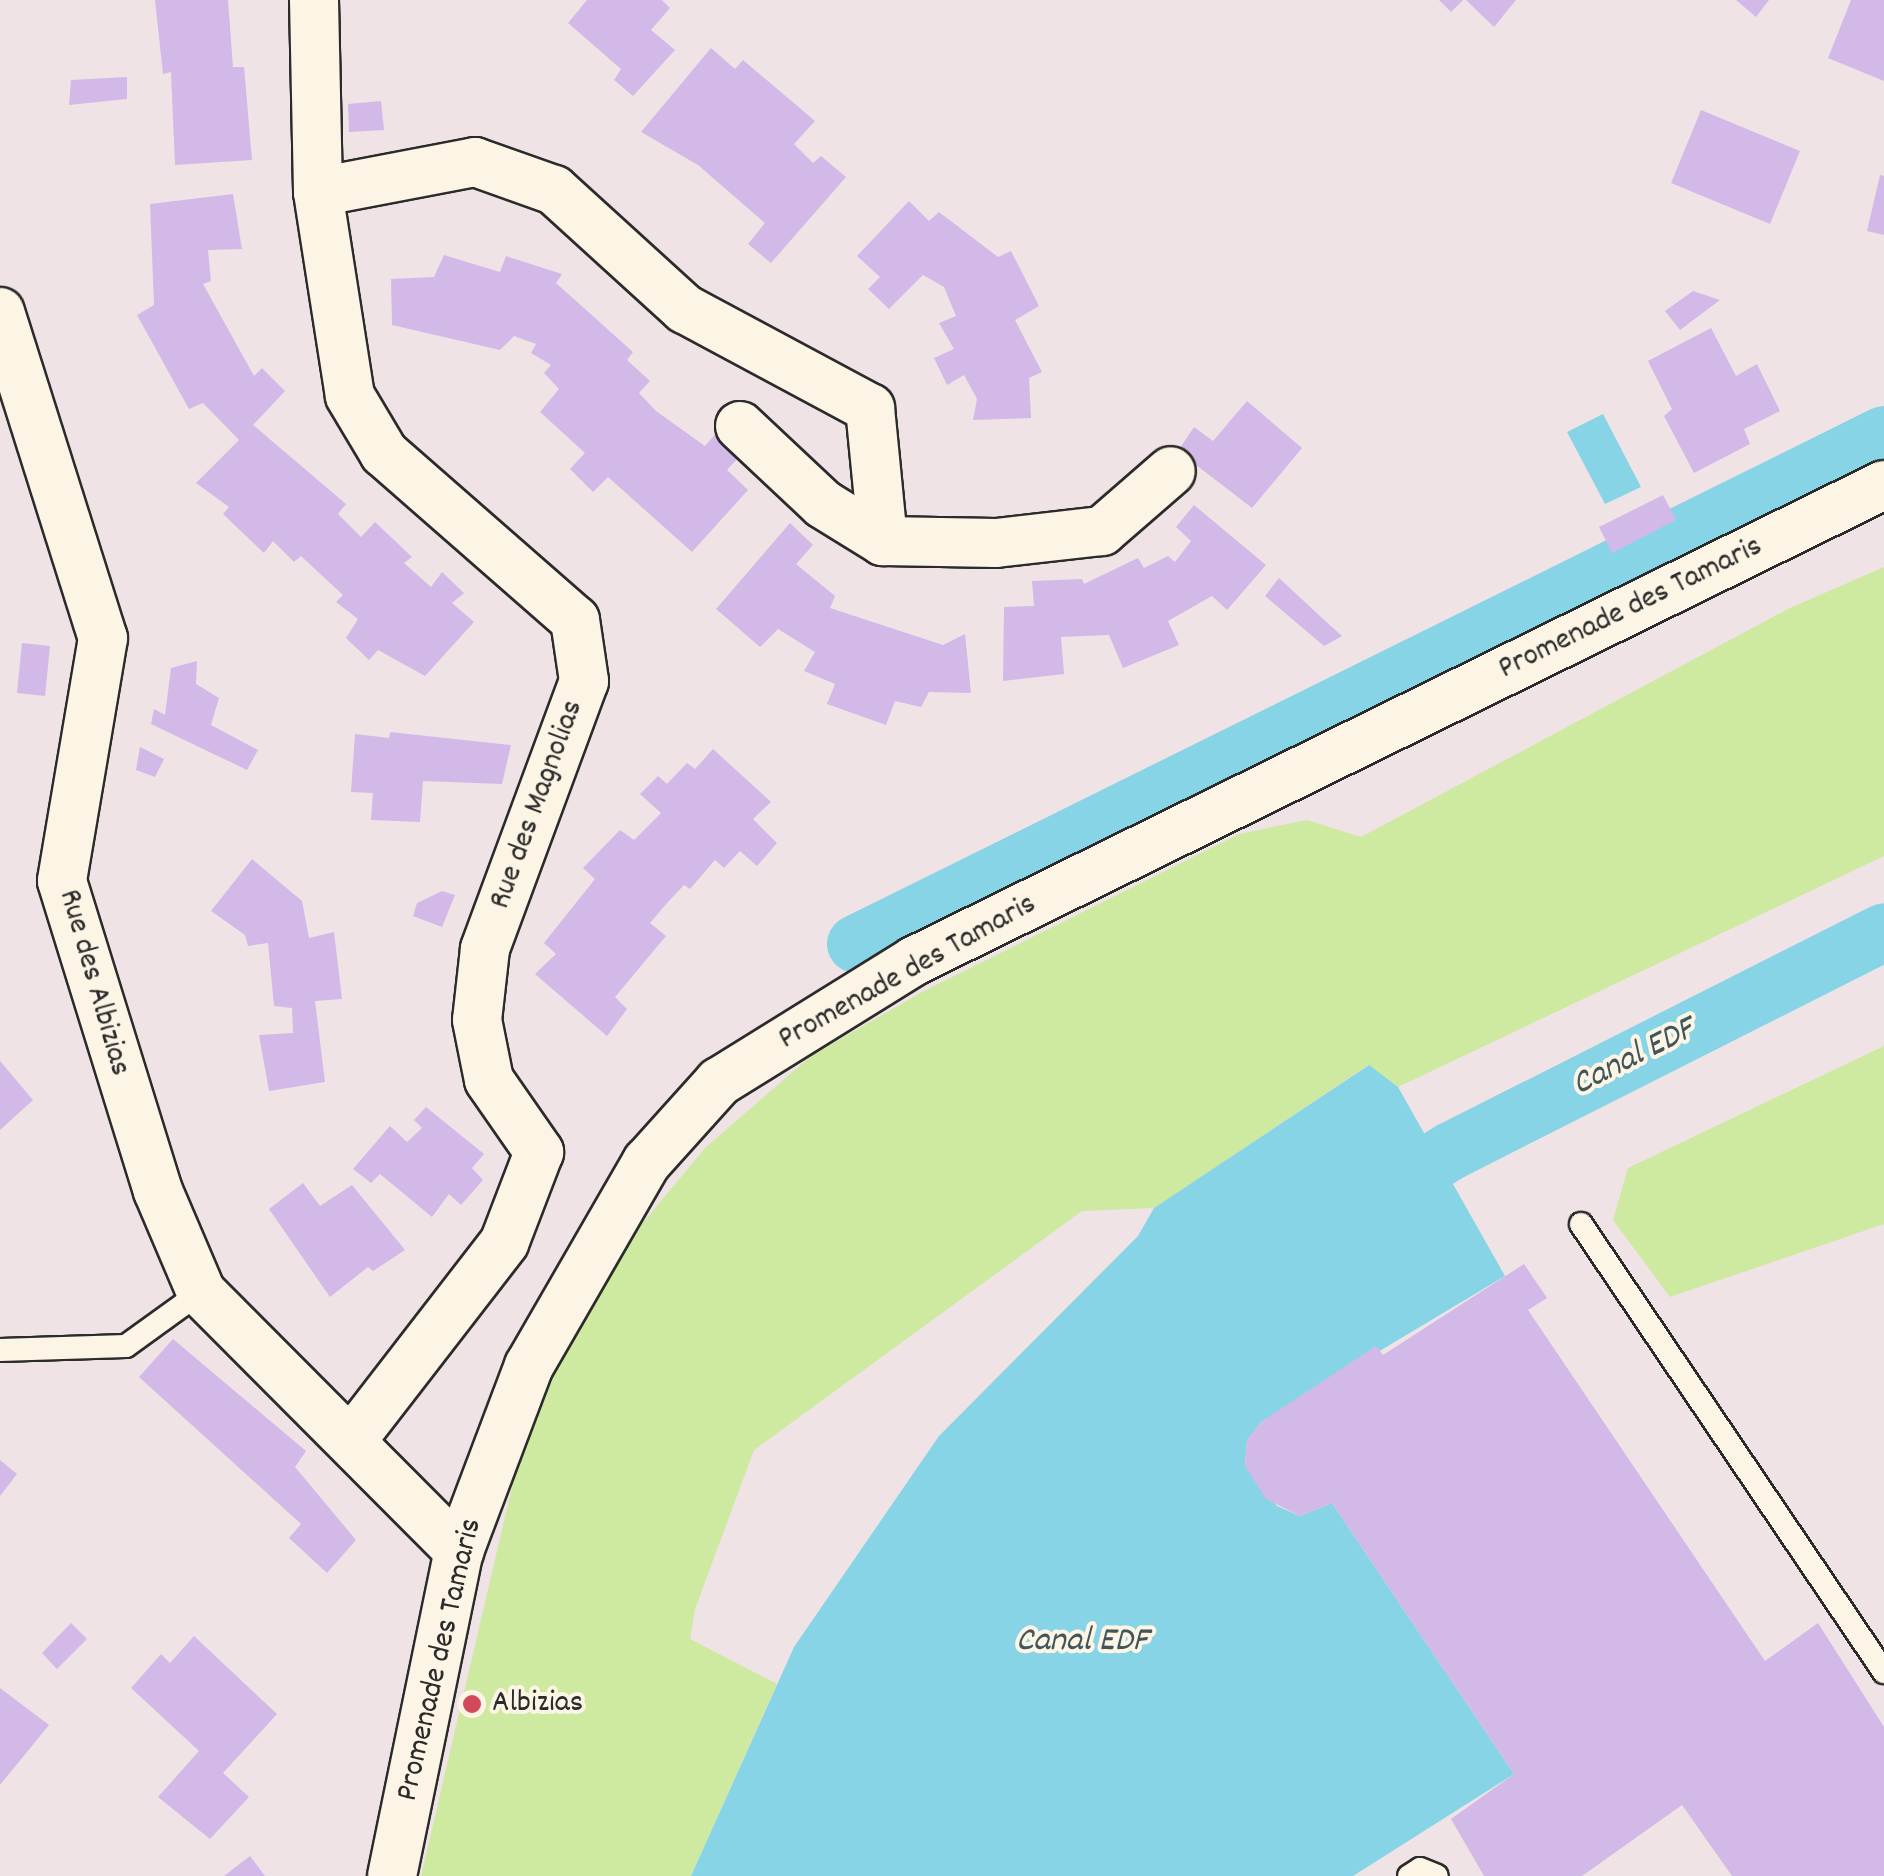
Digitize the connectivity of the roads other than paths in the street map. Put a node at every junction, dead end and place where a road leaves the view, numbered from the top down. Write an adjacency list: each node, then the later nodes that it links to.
1 (314, 0): 2 (street)
2 (318, 192): 7 (street); 11 (street, Rue des Magnolias)
3 (0, 312): 9 (street, Rue des Albizias)
4 (740, 426): 7 (street)
5 (1170, 471): 7 (street)
6 (1884, 485): 12 (street, Promenade des Tamaris)
7 (883, 541)
8 (1581, 1224): 13 (lane)
9 (201, 1292): 10 (lane); 11 (street, Rue des Albizias)
10 (0, 1350)
11 (351, 1441): 12 (street, Rue des Albizias)
12 (459, 1551): 14 (street, Promenade des Tamaris)
13 (1884, 1672)
14 (392, 1876)
15 (1409, 1876): 16 (lane)
16 (1438, 1876)

